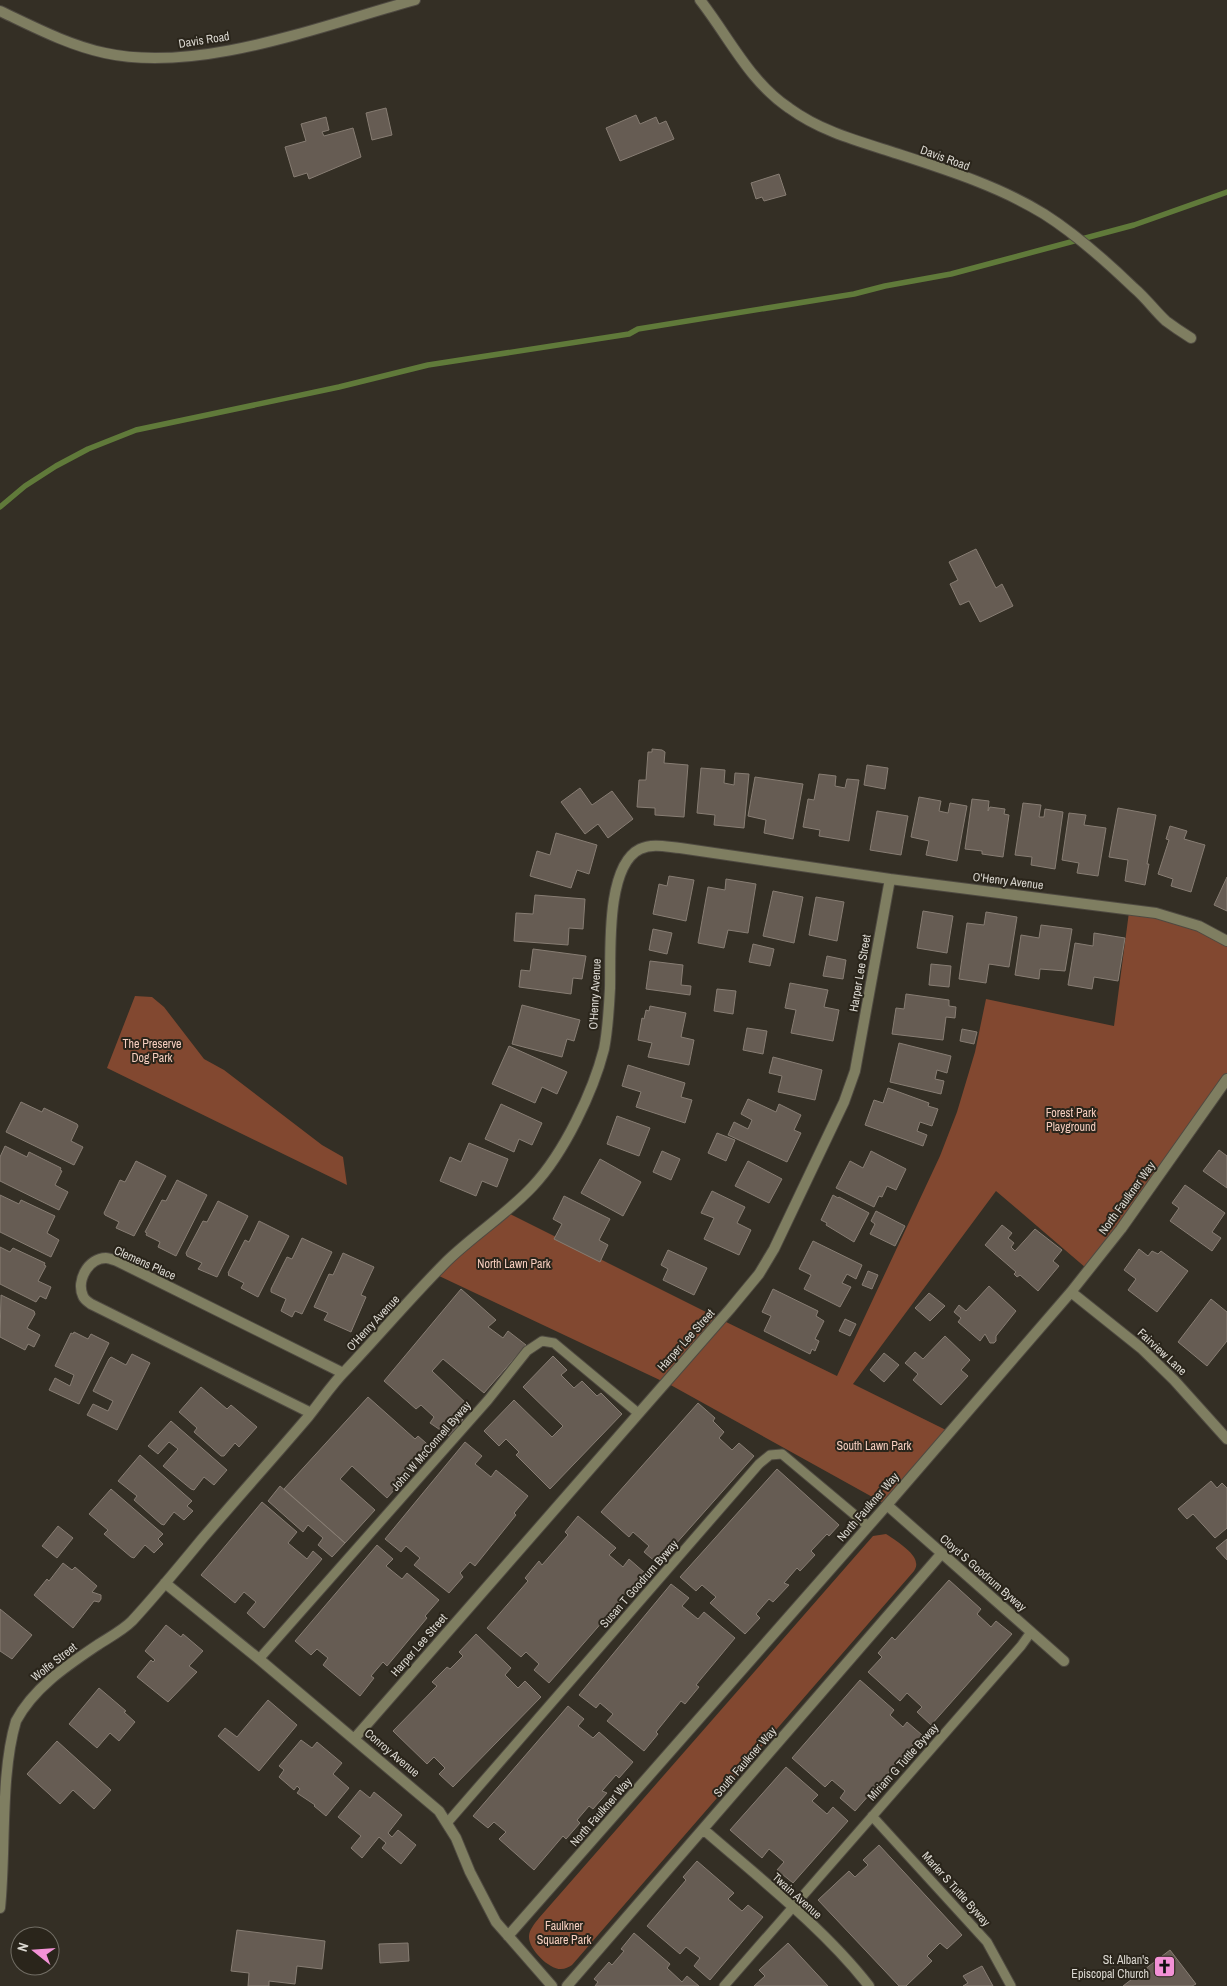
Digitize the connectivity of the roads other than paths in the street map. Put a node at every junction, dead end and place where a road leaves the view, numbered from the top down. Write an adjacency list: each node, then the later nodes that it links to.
1 (415, 0): 3 (street, Davis Road)
2 (700, 0): 4 (street, Davis Road)
3 (0, 11)
4 (1191, 338)
5 (890, 879): 6 (street, O'Henry Avenue); 9 (street, O'Henry Avenue); 11 (street, Harper Lee Street)
6 (1227, 941)
7 (1227, 1079): 8 (street, North Faulkner Way)
8 (1071, 1292): 12 (street, Fairview Lane); 13 (street, North Faulkner Way)
9 (343, 1374): 10 (street, O'Henry Avenue); 10 (street, Clemens Place)
10 (311, 1413): 16 (street, O'Henry Avenue)
11 (638, 1413): 18 (lane, John W McConnell Byway); 20 (street, Harper Lee Street)
12 (1227, 1439)
13 (886, 1505): 14 (street, North Faulkner Way); 15 (street, Cloyd S Goodrum Byway)
14 (868, 1526): 22 (lane, Susan T Goodrum Byway); 26 (street, North Faulkner Way)
15 (942, 1553): 17 (street, Cloyd S Goodrum Byway); 23 (street, South Faulkner Way)
16 (165, 1583): 18 (street, Conroy Avenue); 24 (street, Wolfe Street)
17 (1031, 1632): 19 (street, Cloyd S Goodrum Byway); 21 (lane, Miriam G Tuttle Byway)
18 (259, 1659): 20 (street, Conroy Avenue)
19 (1064, 1661)
20 (354, 1739): 22 (street, Conroy Avenue)
21 (872, 1816): 25 (lane, Miriam G Tuttle Byway); 31 (lane, Marler S Tuttle Byway)
22 (447, 1823): 26 (street, Conroy Avenue)
23 (703, 1829): 25 (street, Twain Avenue); 28 (street, South Faulkner Way)
24 (0, 1908)
25 (793, 1908): 29 (lane, Miriam G Tuttle Byway); 30 (street, Twain Avenue)
26 (508, 1936): 27 (street, Conroy Avenue)
27 (552, 1986)
28 (567, 1986)
29 (724, 1986)
30 (869, 1986)
31 (1011, 1986)

